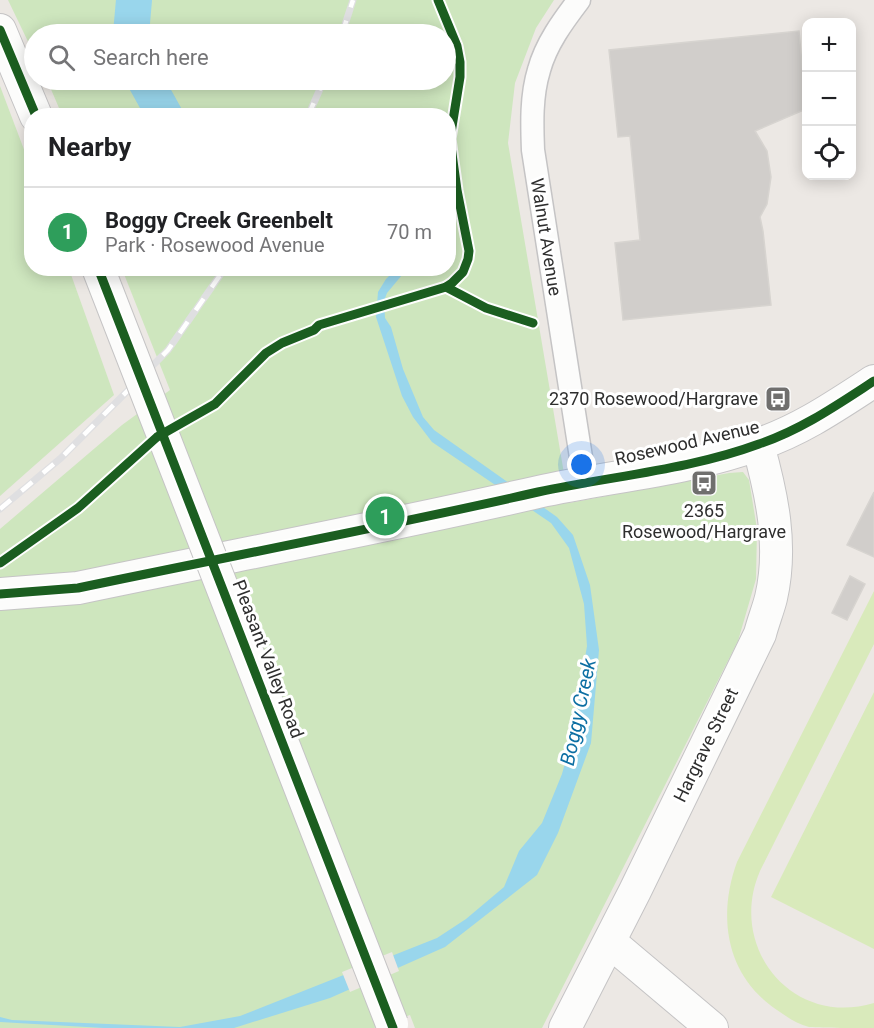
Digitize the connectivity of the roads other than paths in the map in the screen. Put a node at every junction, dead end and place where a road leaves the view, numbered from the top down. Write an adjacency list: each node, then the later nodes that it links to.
1 (579, 0): 9 (street, Walnut Avenue)
2 (0, 30): 3 (street)
3 (24, 87)
4 (25, 90): 5 (street)
5 (33, 108)
6 (101, 276): 14 (street, Pleasant Valley Road, bridge)
7 (868, 386): 8 (street, Rosewood Avenue)
8 (758, 445): 9 (street, Rosewood Avenue); 13 (street, Hargrave Street)
9 (574, 485): 10 (street, Rosewood Avenue)
10 (78, 588): 11 (street, Rosewood Avenue); 12 (street, Rosewood Avenue)
11 (0, 594)
12 (0, 616)
13 (610, 942): 15 (street, Hargrave Street); 16 (street)
14 (393, 1026)
15 (566, 1028)
16 (712, 1028)

